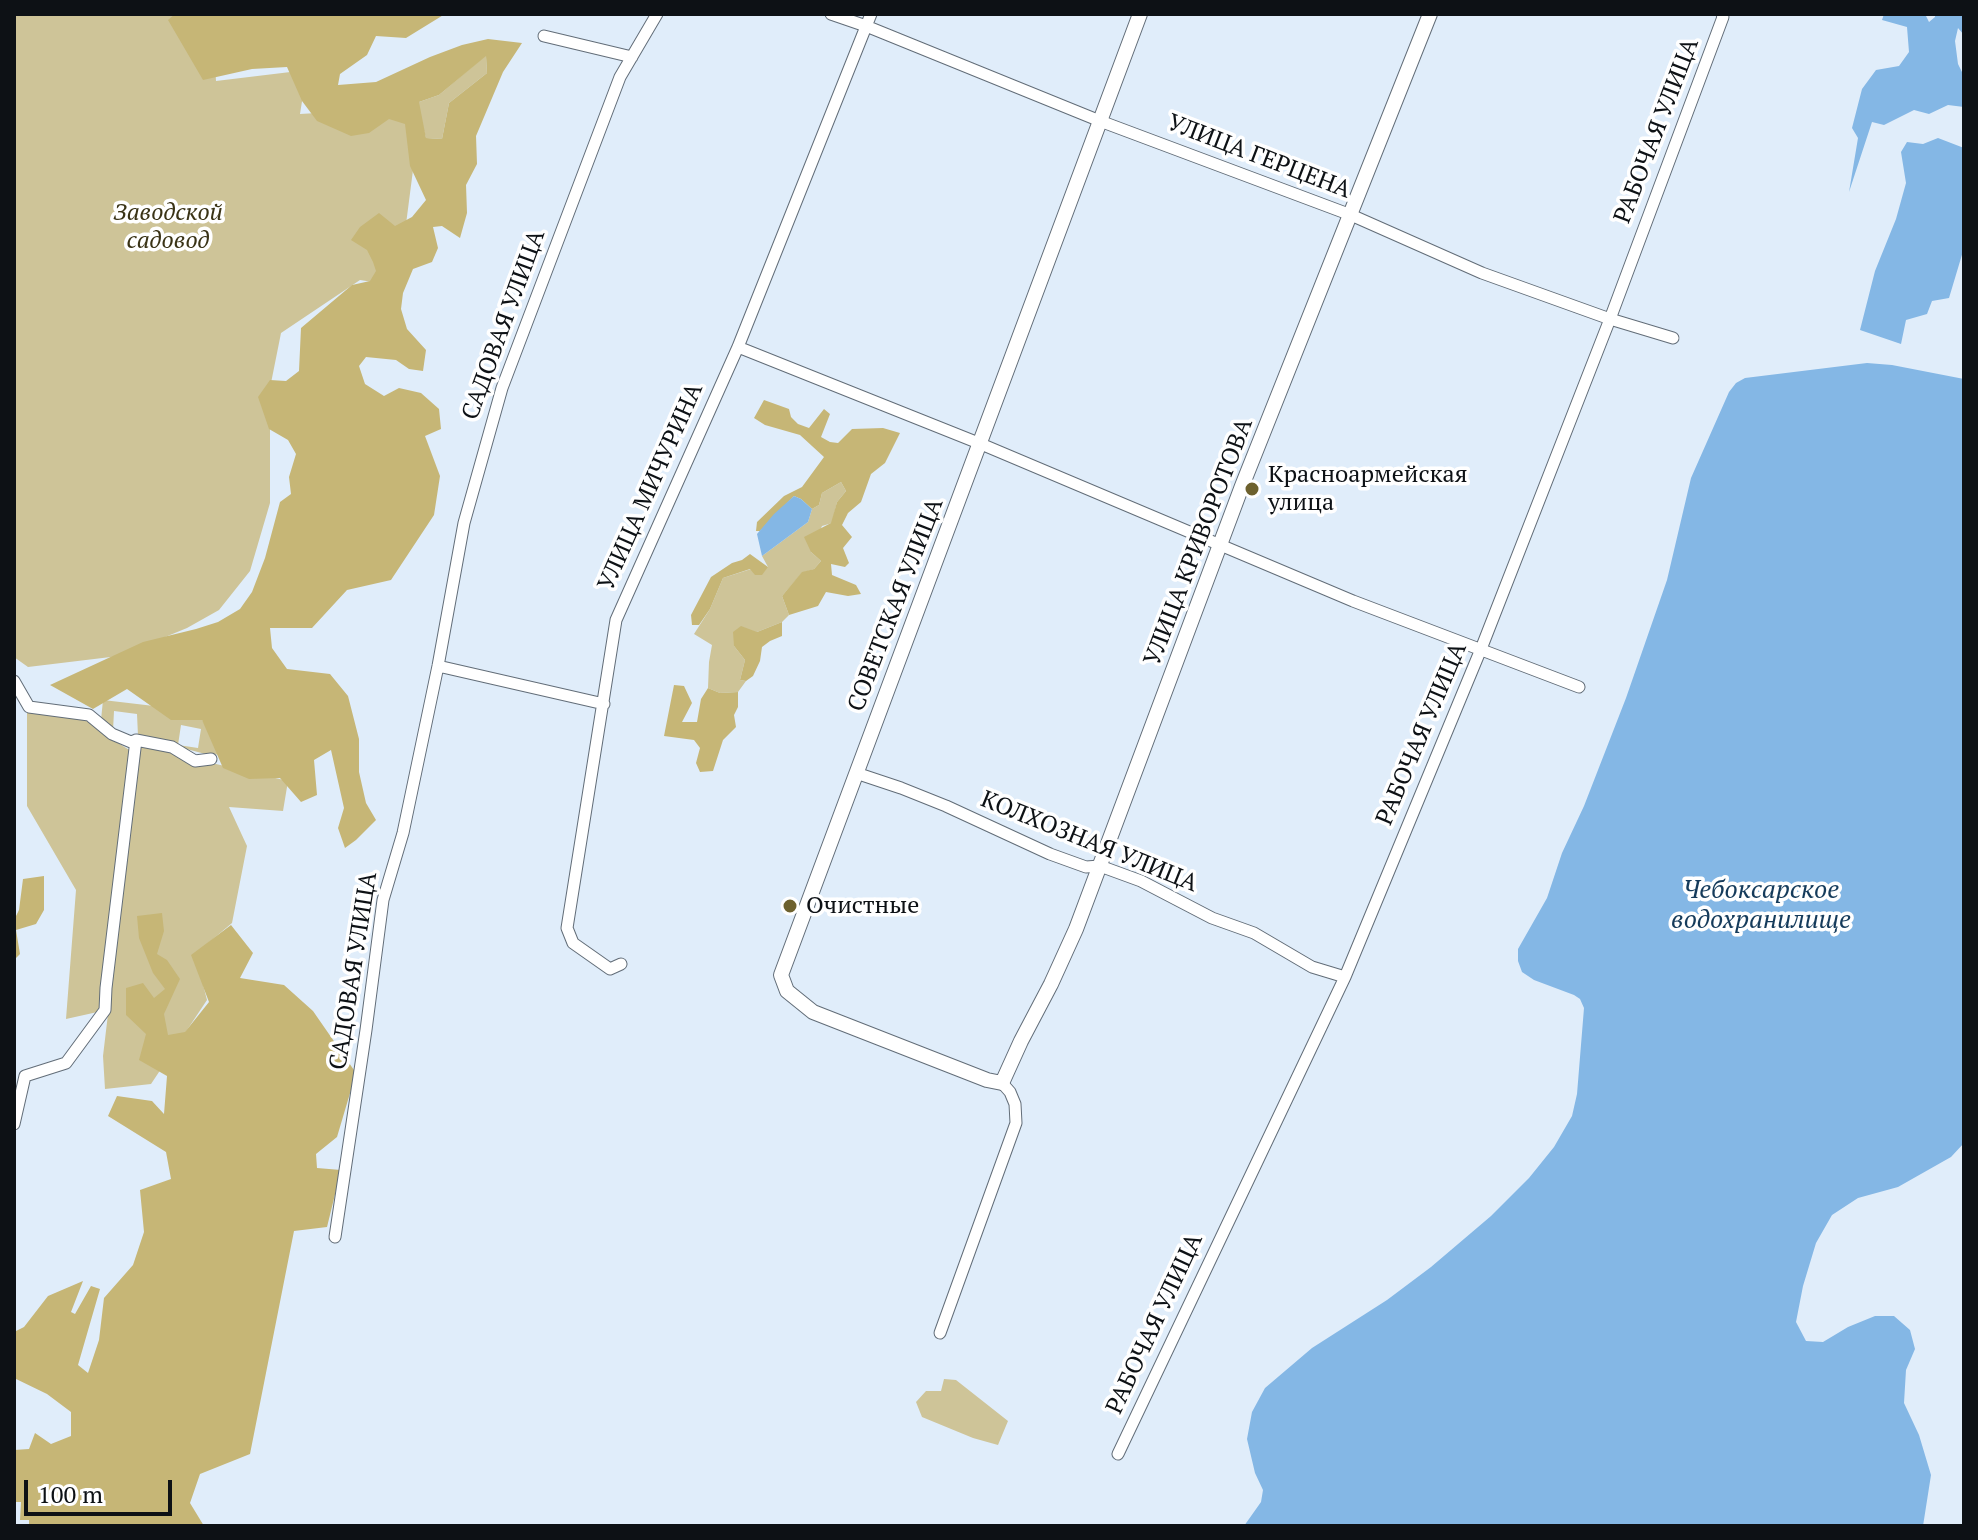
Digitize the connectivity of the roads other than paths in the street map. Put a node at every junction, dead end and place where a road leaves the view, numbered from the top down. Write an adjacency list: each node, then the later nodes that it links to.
1 (657, 14): 9 (street, САДОВАЯ УЛИЦА)
2 (831, 14): 7 (street, УЛИЦА ГЕРЦЕНА)
3 (871, 14): 7 (street, УЛИЦА МИЧУРИНА)
4 (1140, 14): 10 (street, СОВЕТСКАЯ УЛИЦА)
5 (1430, 14): 11 (street, УЛИЦА КРИВОРОТОВА)
6 (1722, 14): 12 (street, РАБОЧАЯ УЛИЦА)
7 (866, 26): 10 (street, УЛИЦА ГЕРЦЕНА); 14 (street, УЛИЦА МИЧУРИНА)
8 (544, 36): 9 (street)
9 (632, 57): 18 (street, САДОВАЯ УЛИЦА)
10 (1100, 121): 11 (street, УЛИЦА ГЕРЦЕНА); 15 (street, СОВЕТСКАЯ УЛИЦА)
11 (1351, 215): 12 (street, УЛИЦА ГЕРЦЕНА); 16 (street, УЛИЦА КРИВОРОТОВА)
12 (1610, 319): 13 (street, УЛИЦА ГЕРЦЕНА); 17 (street, РАБОЧАЯ УЛИЦА)
13 (1673, 338)
14 (738, 347): 15 (street); 21 (street, УЛИЦА МИЧУРИНА)
15 (981, 444): 16 (street); 24 (street, СОВЕТСКАЯ УЛИЦА)
16 (1220, 545): 17 (street); 25 (street, УЛИЦА КРИВОРОТОВА)
17 (1481, 649): 20 (street); 27 (street, РАБОЧАЯ УЛИЦА)
18 (438, 666): 21 (street); 30 (street, САДОВАЯ УЛИЦА)
19 (14, 681): 22 (street)
20 (1579, 687)
21 (604, 704): 26 (street, УЛИЦА МИЧУРИНА)
22 (136, 740): 23 (street); 29 (street)
23 (211, 759)
24 (856, 773): 25 (street, КОЛХОЗНАЯ УЛИЦА); 28 (street, СОВЕТСКАЯ УЛИЦА)
25 (1100, 866): 27 (street, КОЛХОЗНАЯ УЛИЦА); 28 (street, УЛИЦА КРИВОРОТОВА)
26 (621, 964)
27 (1345, 977): 32 (street, РАБОЧАЯ УЛИЦА)
28 (1002, 1083): 31 (street)
29 (14, 1124)
30 (335, 1237)
31 (940, 1333)
32 (1118, 1454)

